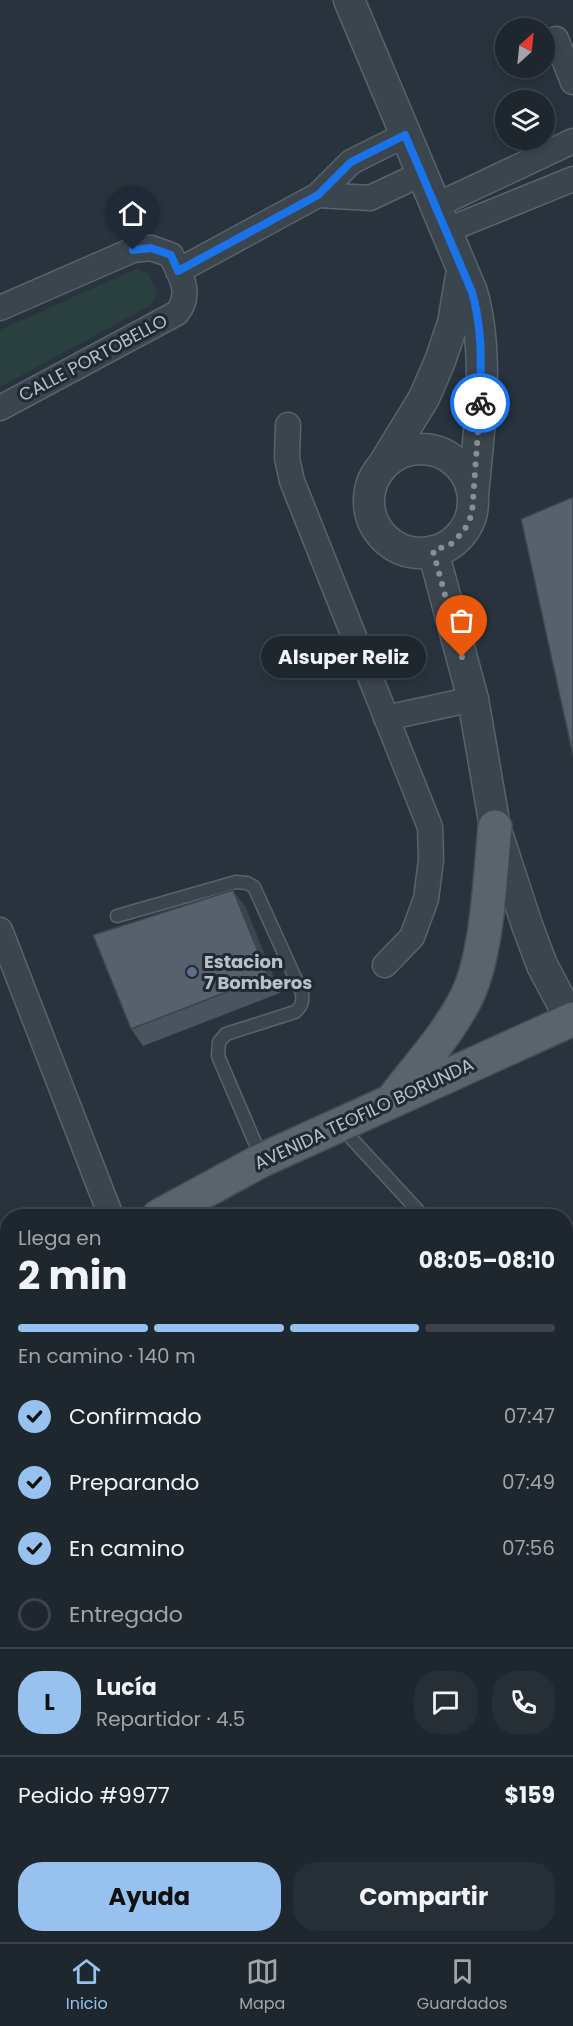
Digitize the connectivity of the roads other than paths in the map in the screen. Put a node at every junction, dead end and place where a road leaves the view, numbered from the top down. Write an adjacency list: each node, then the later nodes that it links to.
1 (349, 0): 4 (street)
2 (558, 38): 3 (street)
3 (573, 82)
4 (405, 135): 7 (street); 9 (street)
5 (573, 141): 6 (street)
6 (511, 172): 10 (street); 11 (street)
7 (421, 174): 9 (street); 11 (street)
8 (573, 179): 10 (street)
9 (318, 195): 13 (street)
10 (524, 200): 11 (street)
11 (440, 218): 12 (street)
12 (462, 270): 17 (street); 18 (street)
13 (178, 271): 14 (street); 15 (street, CALLE PORTOBELLO)
14 (0, 308)
15 (0, 408)
16 (288, 425): 21 (street)
17 (381, 467): 18 (street); 19 (street)
18 (473, 495): 19 (street)
19 (433, 551): 20 (street)
20 (473, 699): 21 (street); 22 (street)
21 (386, 718): 25 (street)
22 (495, 827): 26 (street); 27 (main road)
23 (117, 916): 29 (lane)
24 (0, 930): 30 (street)
25 (385, 966)
26 (572, 1020): 27 (main road, AVENIDA TEOFILO BORUNDA)
27 (391, 1101): 28 (main road, AVENIDA TEOFILO BORUNDA)
28 (339, 1125): 29 (main road, AVENIDA TEOFILO BORUNDA); 32 (lane)
29 (262, 1161): 31 (main road, AVENIDA TEOFILO BORUNDA)
30 (108, 1209)
31 (172, 1209)
32 (417, 1209)

